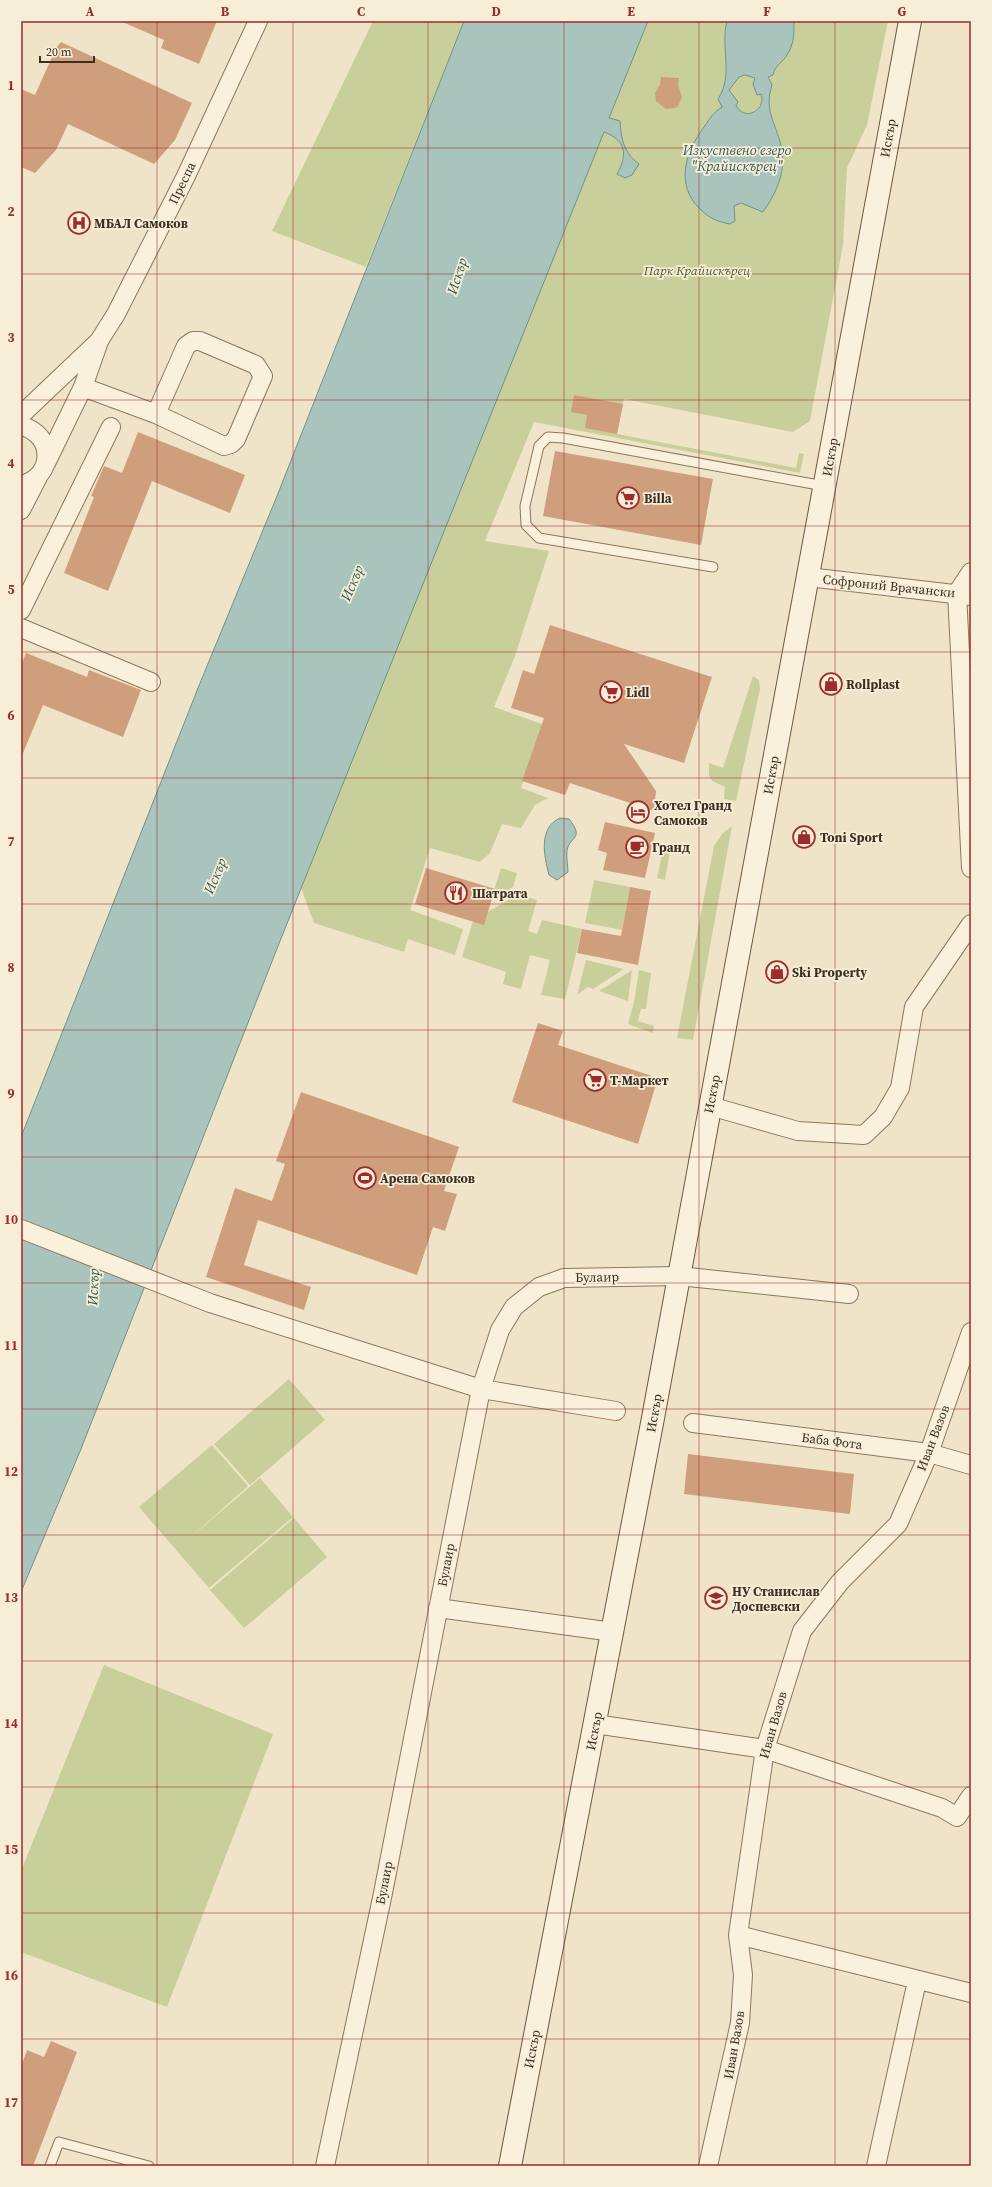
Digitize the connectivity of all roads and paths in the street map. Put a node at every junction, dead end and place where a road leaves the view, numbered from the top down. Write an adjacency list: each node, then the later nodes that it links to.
1 (258, 21): 3 (street, Преспа)
2 (910, 21): 11 (main road, Искър)
3 (99, 341): 4 (street, Преспа); 6 (street, Преспа)
4 (82, 387): 5 (street); 9 (street, Преспа)
5 (156, 414): 5 (street)
6 (21, 415)
7 (21, 426): 9 (street)
8 (111, 427): 17 (street)
9 (42, 471): 10 (street); 12 (street, Преспа)
10 (21, 485)
11 (824, 486): 13 (lane); 15 (main road, Искър)
12 (21, 510)
13 (713, 567)
14 (971, 572): 16 (street)
15 (808, 577): 16 (street, Софроний Врачански); 22 (main road, Искър)
16 (964, 594): 20 (street)
17 (21, 610)
18 (21, 628): 19 (street)
19 (151, 682)
20 (971, 868)
21 (971, 924): 22 (street)
22 (710, 1106): 24 (main road, Искър)
23 (21, 1229): 27 (street)
24 (679, 1276): 25 (street, Булаир); 27 (street, Булаир); 33 (main road, Искър)
25 (849, 1294)
26 (971, 1332): 30 (street, Иван Вазов)
27 (480, 1389): 28 (street); 32 (street, Булаир)
28 (616, 1412)
29 (693, 1423): 30 (street, Баба Фота)
30 (929, 1453): 31 (street, Баба Фота); 35 (street, Иван Вазов)
31 (971, 1465)
32 (438, 1608): 33 (street); 42 (street, Булаир)
33 (613, 1632): 34 (main road, Искър)
34 (595, 1724): 35 (street); 43 (main road, Искър)
35 (765, 1749): 36 (street); 37 (street, Иван Вазов)
36 (971, 1796)
37 (738, 1935): 38 (street); 44 (street, Иван Вазов)
38 (918, 1981): 39 (street); 45 (street)
39 (971, 1994)
40 (50, 2166): 41 (lane)
41 (149, 2166)
42 (325, 2166)
43 (510, 2166)
44 (708, 2166)
45 (876, 2166)

